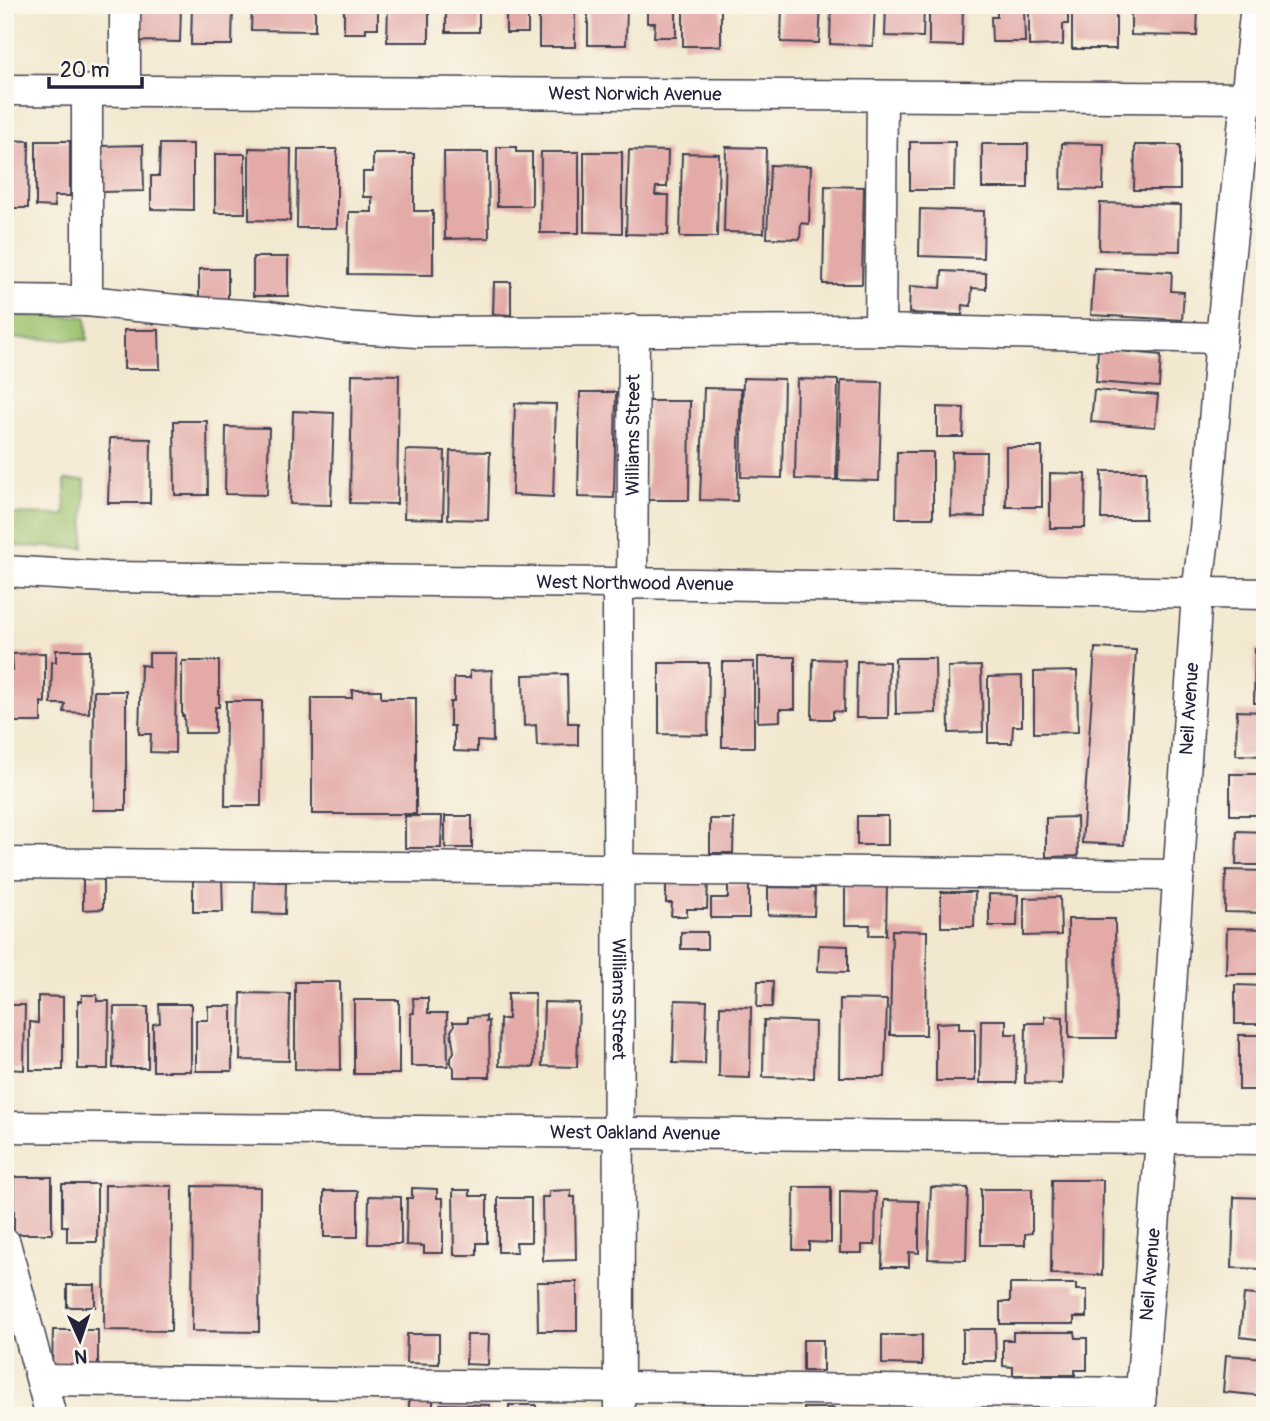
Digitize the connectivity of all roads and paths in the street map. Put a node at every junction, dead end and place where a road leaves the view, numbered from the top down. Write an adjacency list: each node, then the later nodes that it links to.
1 (125, 5): 5 (street)
2 (1256, 5): 7 (street, Neil Avenue)
3 (5, 90): 4 (street, West Norwich Avenue)
4 (87, 91): 5 (street, West Norwich Avenue); 9 (street)
5 (125, 91): 6 (street, West Norwich Avenue)
6 (882, 96): 7 (street, West Norwich Avenue); 11 (street)
7 (1255, 98): 12 (street, Neil Avenue)
8 (5, 300): 9 (street)
9 (87, 301): 10 (street)
10 (634, 330): 11 (street); 14 (street, Williams Street)
11 (880, 330): 12 (street)
12 (1221, 338): 15 (street, Neil Avenue)
13 (5, 571): 14 (street, West Northwood Avenue)
14 (625, 584): 15 (street, West Northwood Avenue); 18 (street, Williams Street)
15 (1197, 593): 16 (street, West Northwood Avenue); 19 (street, Neil Avenue)
16 (1265, 594)
17 (5, 863): 18 (street)
18 (619, 869): 19 (street); 21 (street, Williams Street)
19 (1178, 875): 22 (street, Neil Avenue)
20 (5, 1126): 21 (street, West Oakland Avenue)
21 (618, 1133): 22 (street, West Oakland Avenue); 26 (street, Williams Street)
22 (1161, 1139): 23 (street, West Oakland Avenue); 27 (street, Neil Avenue)
23 (1265, 1139)
24 (5, 1243): 25 (street)
25 (42, 1380): 26 (street); 28 (street)
26 (618, 1401): 27 (street)
27 (1140, 1404)
28 (51, 1416)

